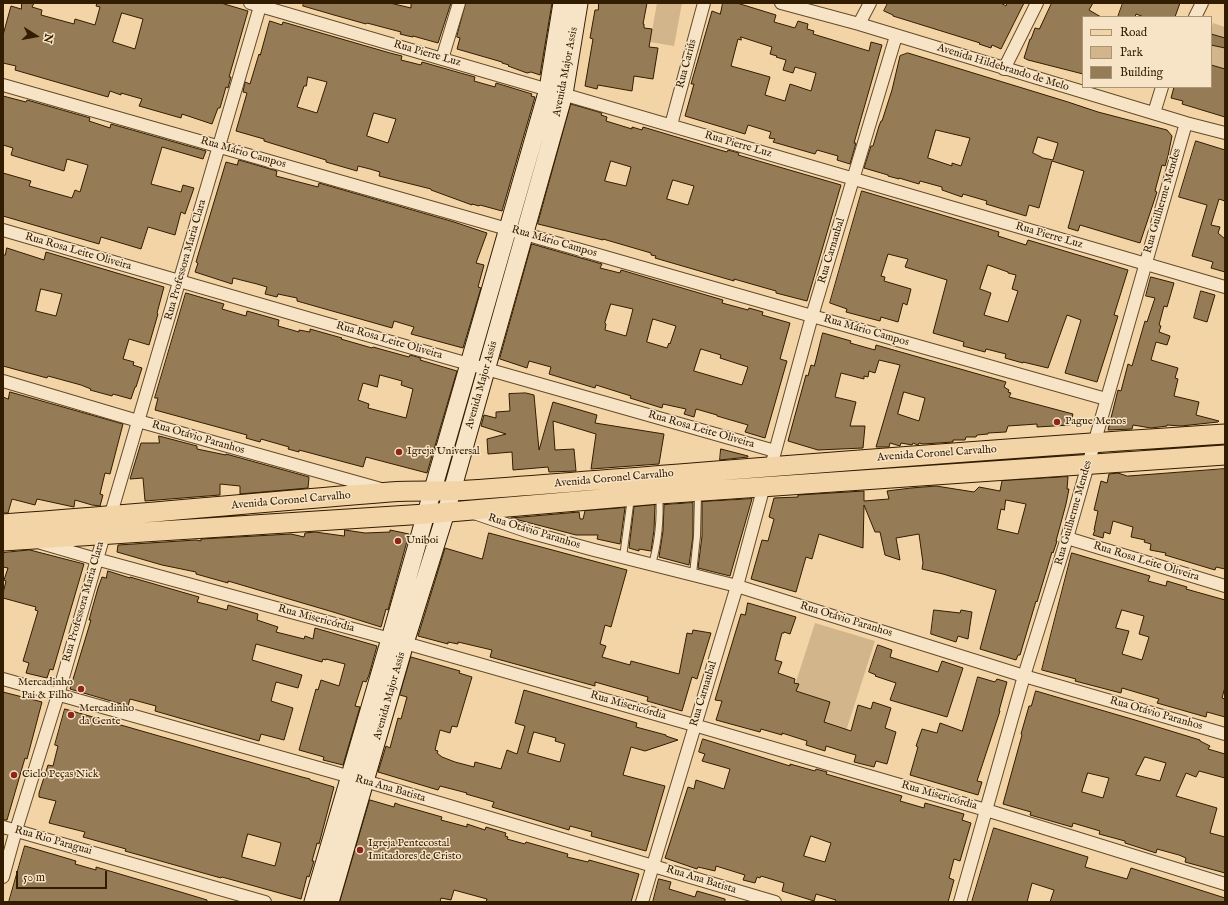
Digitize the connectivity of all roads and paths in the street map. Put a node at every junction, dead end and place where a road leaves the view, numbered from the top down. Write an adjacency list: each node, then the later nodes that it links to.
1 (459, 3): 13 (street)
2 (562, 3): 17 (street, Avenida Major Assis)
3 (579, 3): 18 (street, Avenida Major Assis)
4 (704, 3): 21 (street, Rua Cariús)
5 (781, 3): 11 (street, Avenida Hildebrando de Melo)
6 (870, 3): 11 (street)
7 (1037, 3): 14 (street)
8 (1202, 3): 10 (street)
9 (257, 4): 13 (street, Rua Pierre Luz); 23 (street, Rua Professora Maria Clara)
10 (1196, 16)
11 (859, 24): 12 (street, Avenida Hildebrando de Melo)
12 (896, 36): 14 (street, Avenida Hildebrando de Melo); 24 (street, Rua Carnaubal)
13 (442, 59): 17 (street, Rua Pierre Luz)
14 (1004, 68): 19 (street, Avenida Hildebrando de Melo)
15 (3, 85): 23 (street, Rua Mário Campos)
16 (1162, 88): 19 (street)
17 (548, 89): 18 (street, Rua Pierre Luz); 25 (street, Avenida Major Assis)
18 (564, 94): 21 (street, Rua Pierre Luz); 27 (street, Avenida Major Assis)
19 (1154, 113): 20 (street, Avenida Hildebrando de Melo)
20 (1186, 123): 22 (street, Avenida Hildebrando de Melo); 28 (street, Rua Guilherme Mendes)
21 (671, 125): 24 (street, Rua Pierre Luz)
22 (1225, 133)
23 (219, 146): 25 (street, Rua Mário Campos); 29 (street, Rua Professora Maria Clara)
24 (853, 179): 28 (street, Rua Pierre Luz); 31 (street, Rua Carnaubal)
25 (508, 229): 27 (street, Rua Mário Campos); 32 (street, Avenida Major Assis)
26 (3, 230): 29 (street, Rua Rosa Leite Oliveira)
27 (525, 234): 31 (street, Rua Mário Campos); 33 (street, Avenida Major Assis)
28 (1144, 264): 30 (street, Rua Pierre Luz); 35 (street, Rua Guilherme Mendes)
29 (179, 281): 32 (street, Rua Rosa Leite Oliveira); 36 (street, Rua Professora Maria Clara)
30 (1225, 287)
31 (812, 316): 35 (street, Rua Mário Campos); 40 (street, Rua Carnaubal)
32 (469, 364): 33 (street, Rua Rosa Leite Oliveira); 43 (street, Avenida Major Assis)
33 (486, 369): 40 (street, Rua Rosa Leite Oliveira); 44 (street, Avenida Major Assis)
34 (3, 381): 36 (street, Rua Otávio Paranhos)
35 (1106, 399): 38 (street, Rua Guilherme Mendes)
36 (138, 421): 46 (street, Rua Otávio Paranhos); 52 (street, Rua Professora Maria Clara)
37 (1225, 434): 38 (main road, Avenida Coronel Carvalho)
38 (1094, 443): 40 (main road, Avenida Coronel Carvalho); 41 (street, Rua Guilherme Mendes)
39 (1225, 455): 41 (main road, Avenida Coronel Carvalho)
40 (773, 459): 44 (main road, Avenida Coronel Carvalho)
41 (1088, 464): 42 (main road, Avenida Coronel Carvalho); 55 (street, Rua Guilherme Mendes)
42 (764, 486): 45 (main road, Avenida Coronel Carvalho); 62 (street, Rua Carnaubal)
43 (432, 491): 44 (main road, Avenida Coronel Carvalho); 46 (main road, Avenida Coronel Carvalho); 51 (street, Avenida Major Assis)
44 (452, 491): 50 (street, Avenida Major Assis)
45 (698, 491): 47 (main road, Avenida Coronel Carvalho); 61 (lane)
46 (393, 492): 52 (main road, Avenida Coronel Carvalho)
47 (659, 494): 48 (main road, Avenida Coronel Carvalho); 60 (lane)
48 (625, 497): 49 (main road, Avenida Coronel Carvalho); 58 (lane)
49 (466, 511): 50 (main road, Avenida Coronel Carvalho); 58 (street, Rua Otávio Paranhos)
50 (446, 512): 51 (main road, Avenida Coronel Carvalho); 64 (street, Avenida Major Assis)
51 (426, 514): 54 (main road, Avenida Coronel Carvalho); 64 (street, Avenida Major Assis)
52 (110, 517): 53 (main road, Avenida Coronel Carvalho)
53 (3, 524)
54 (104, 535): 56 (main road, Avenida Coronel Carvalho); 59 (street, Rua Professora Maria Clara)
55 (1067, 538): 63 (street, Rua Rosa Leite Oliveira); 65 (street, Rua Guilherme Mendes)
56 (28, 539): 57 (main road, Avenida Coronel Carvalho); 59 (street, Rua Misericórdia)
57 (3, 541)
58 (623, 557): 60 (street, Rua Otávio Paranhos)
59 (96, 559): 64 (street, Rua Misericórdia); 67 (street, Rua Professora Maria Clara)
60 (652, 564): 61 (street, Rua Otávio Paranhos)
61 (692, 574): 62 (street, Rua Otávio Paranhos)
62 (737, 586): 65 (street, Rua Otávio Paranhos); 68 (street, Rua Carnaubal)
63 (1225, 586)
64 (398, 641): 68 (street, Rua Misericórdia); 70 (street, Avenida Major Assis)
65 (1024, 676): 69 (street, Rua Otávio Paranhos); 71 (street, Rua Guilherme Mendes)
66 (3, 679): 67 (street, Rua Ana Batista)
67 (58, 695): 70 (street, Rua Ana Batista); 73 (street, Rua Professora Maria Clara)
68 (694, 725): 71 (street, Rua Misericórdia); 74 (street, Rua Carnaubal)
69 (1225, 734)
70 (358, 780): 74 (street, Rua Ana Batista); 78 (street, Avenida Major Assis); 79 (street, Avenida Major Assis)
71 (986, 810): 76 (street, Rua Misericórdia); 82 (street, Rua Guilherme Mendes)
72 (3, 826): 73 (street, Rua Rio Paraguai)
73 (16, 830): 75 (street, Rua Professora Maria Clara); 77 (street, Rua Rio Paraguai)
74 (653, 865): 80 (street, Rua Carnaubal); 81 (street, Rua Ana Batista)
75 (3, 877)
76 (1225, 884)
77 (265, 902)
78 (313, 902)
79 (330, 902)
80 (642, 902)
81 (775, 902)
82 (960, 902)

